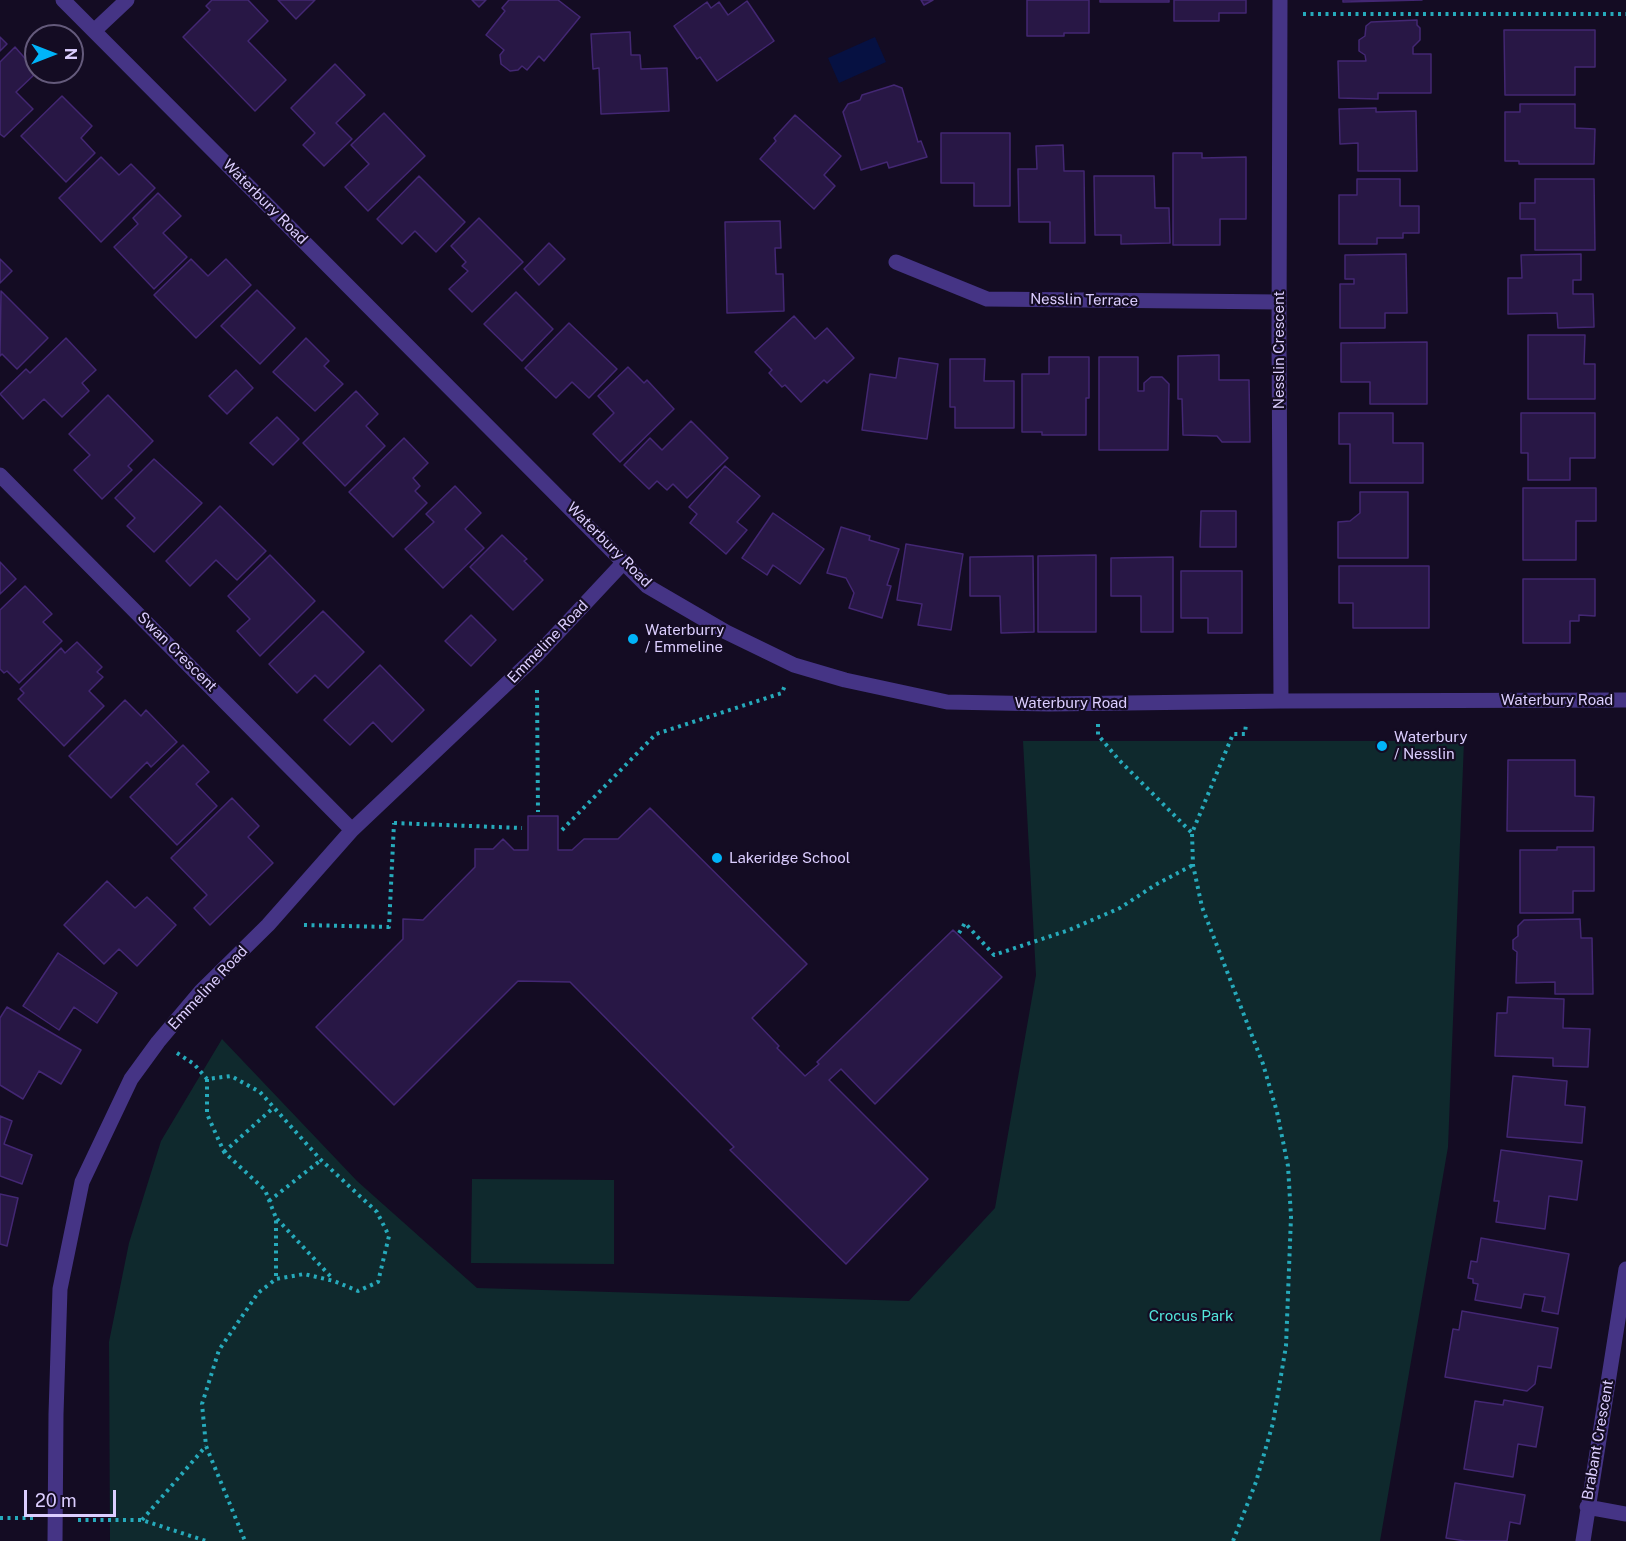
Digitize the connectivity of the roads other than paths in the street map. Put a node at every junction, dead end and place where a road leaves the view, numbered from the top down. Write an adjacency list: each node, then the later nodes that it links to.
1 (63, 0): 4 (street, Waterbury Road)
2 (127, 0): 4 (street)
3 (1280, 0): 6 (street, Nesslin Crescent)
4 (94, 31): 8 (street, Waterbury Road)
5 (896, 262): 6 (street, Nesslin Terrace)
6 (1279, 303): 10 (street, Nesslin Crescent)
7 (0, 475): 11 (street, Swan Crescent)
8 (623, 563): 10 (street, Waterbury Road); 11 (street, Emmeline Road)
9 (1626, 700): 10 (street, Waterbury Road)
10 (1281, 701)
11 (352, 830): 15 (street, Emmeline Road)
12 (1626, 1269): 13 (street, Brabant Crescent)
13 (1587, 1507): 14 (street); 16 (street, Brabant Crescent)
14 (1626, 1514)
15 (55, 1541)
16 (1583, 1541)

